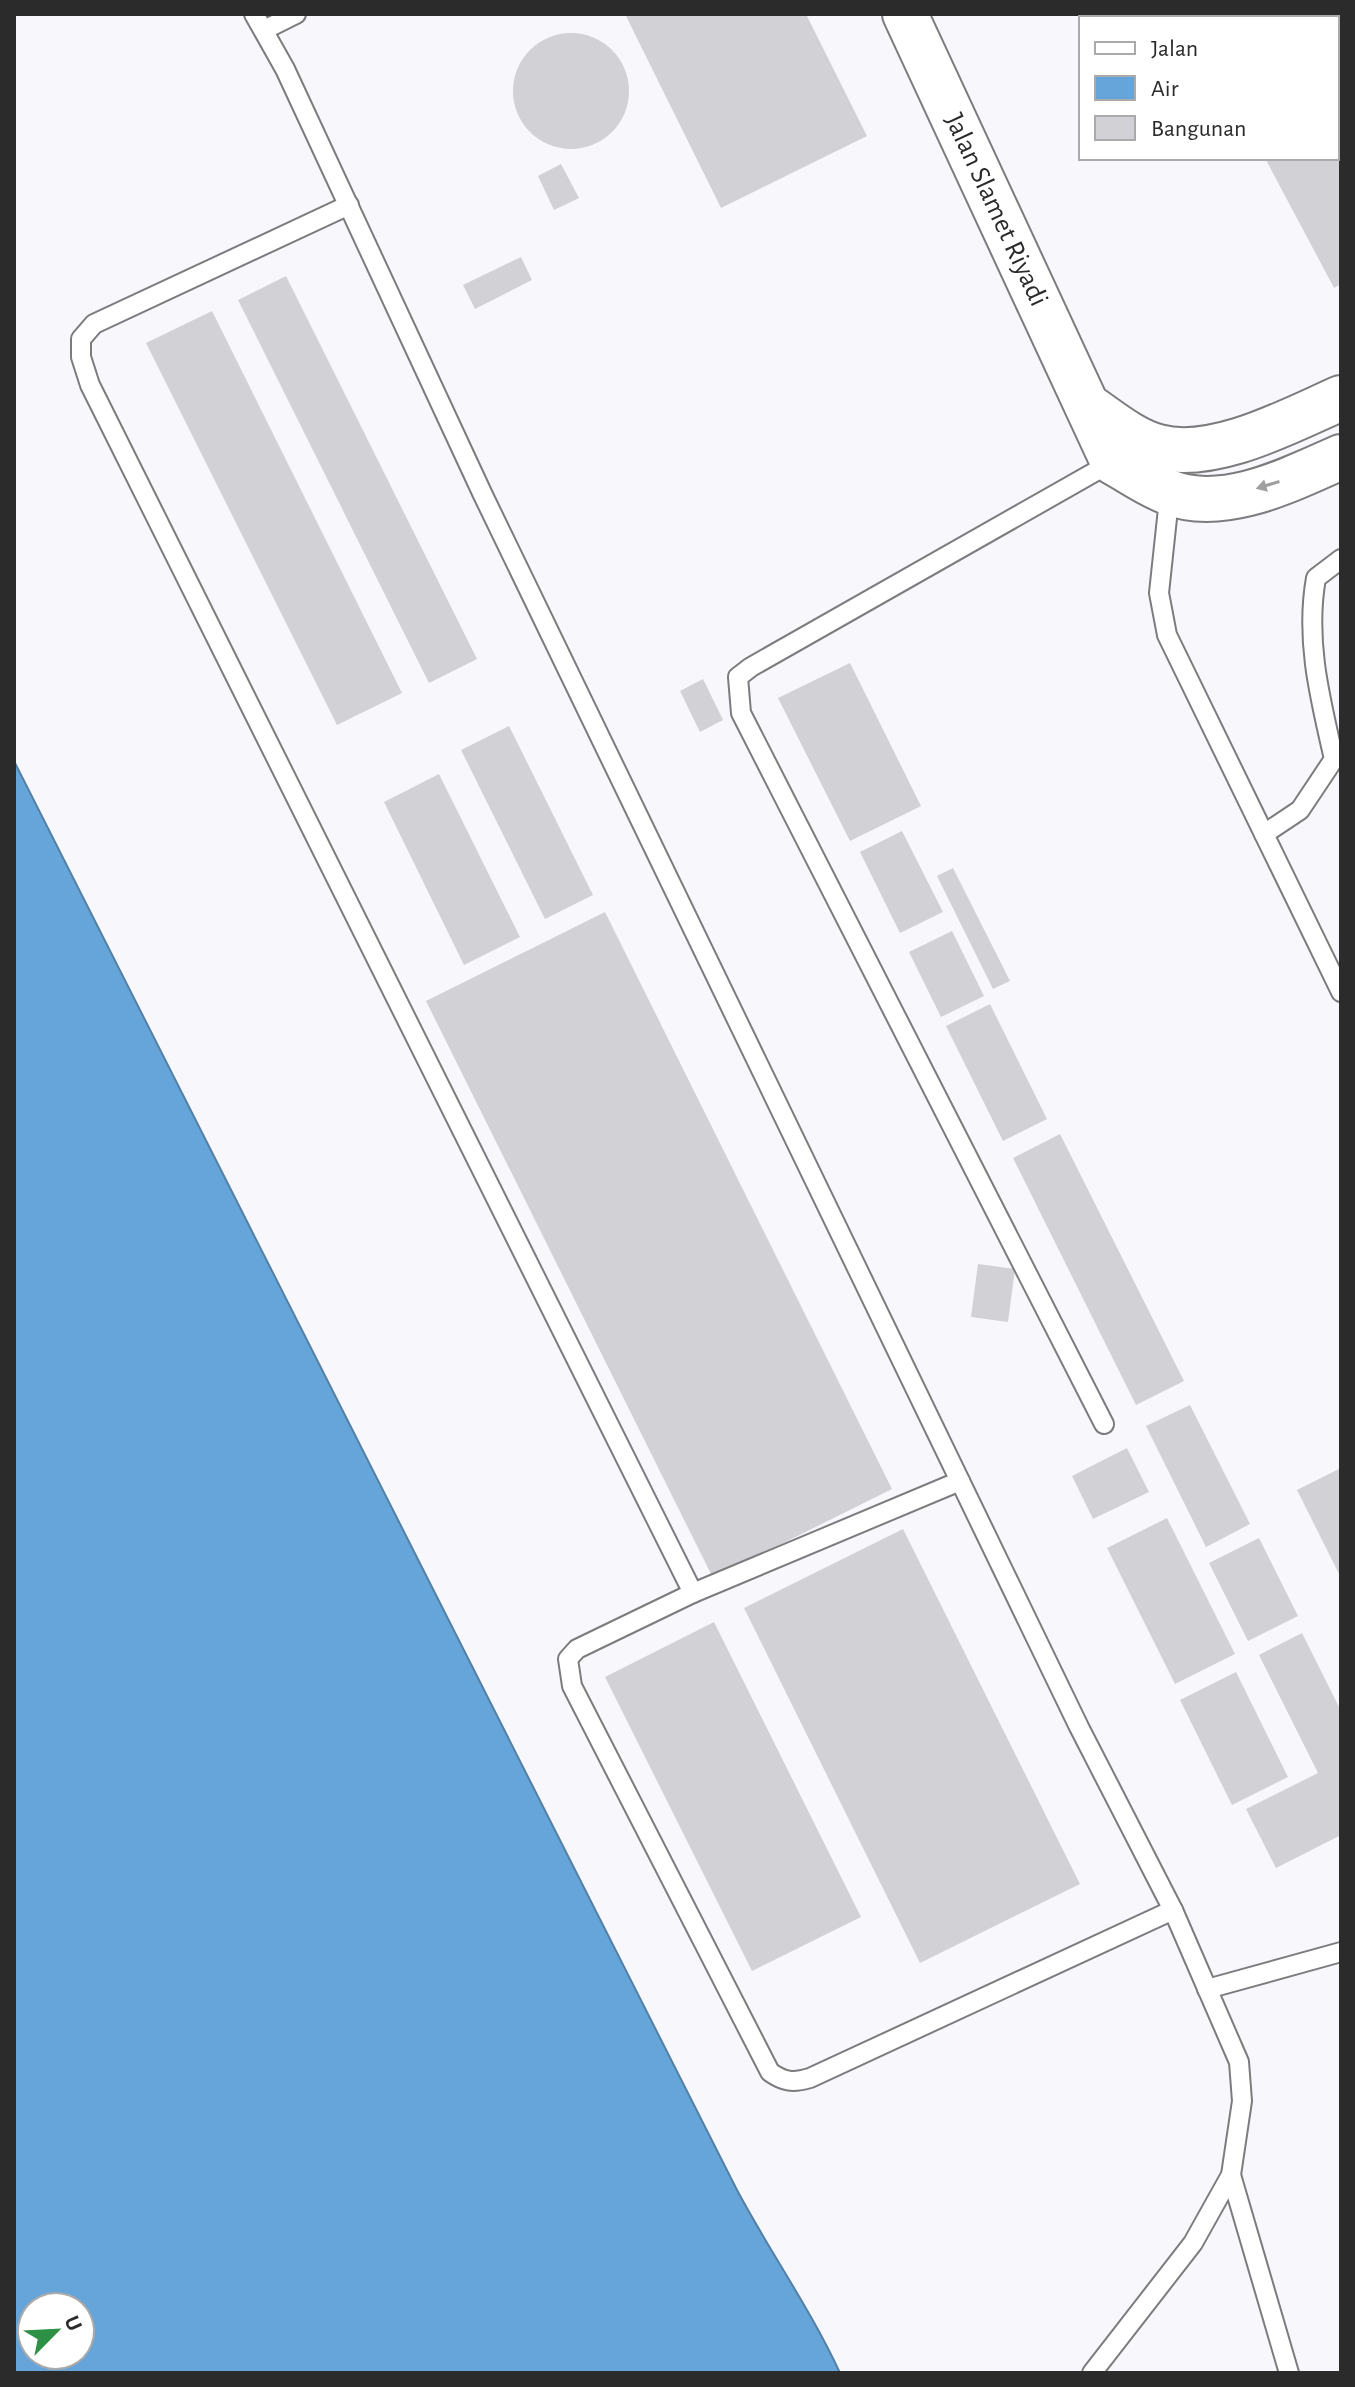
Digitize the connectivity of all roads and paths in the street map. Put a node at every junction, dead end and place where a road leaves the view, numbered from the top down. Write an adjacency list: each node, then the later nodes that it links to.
1 (296, 14): 3 (lane)
2 (912, 16): 6 (street, Jalan Slamet Riyadi)
3 (259, 22): 4 (lane)
4 (349, 205): 13 (lane); 14 (lane)
5 (1341, 398): 8 (street)
6 (1124, 450): 8 (street); 12 (lane)
7 (1341, 457): 8 (street, one-way to 8)
8 (1173, 470): 10 (lane)
9 (1341, 559): 10 (lane)
10 (1264, 834): 11 (lane)
11 (1341, 992)
12 (1104, 1424)
13 (960, 1481): 14 (lane); 15 (lane)
14 (693, 1593): 15 (lane)
15 (1173, 1910): 17 (lane)
16 (1341, 1952): 17 (lane)
17 (1207, 1989): 18 (lane)
18 (1231, 2175): 19 (lane); 20 (lane)
19 (1092, 2373)
20 (1289, 2373)

